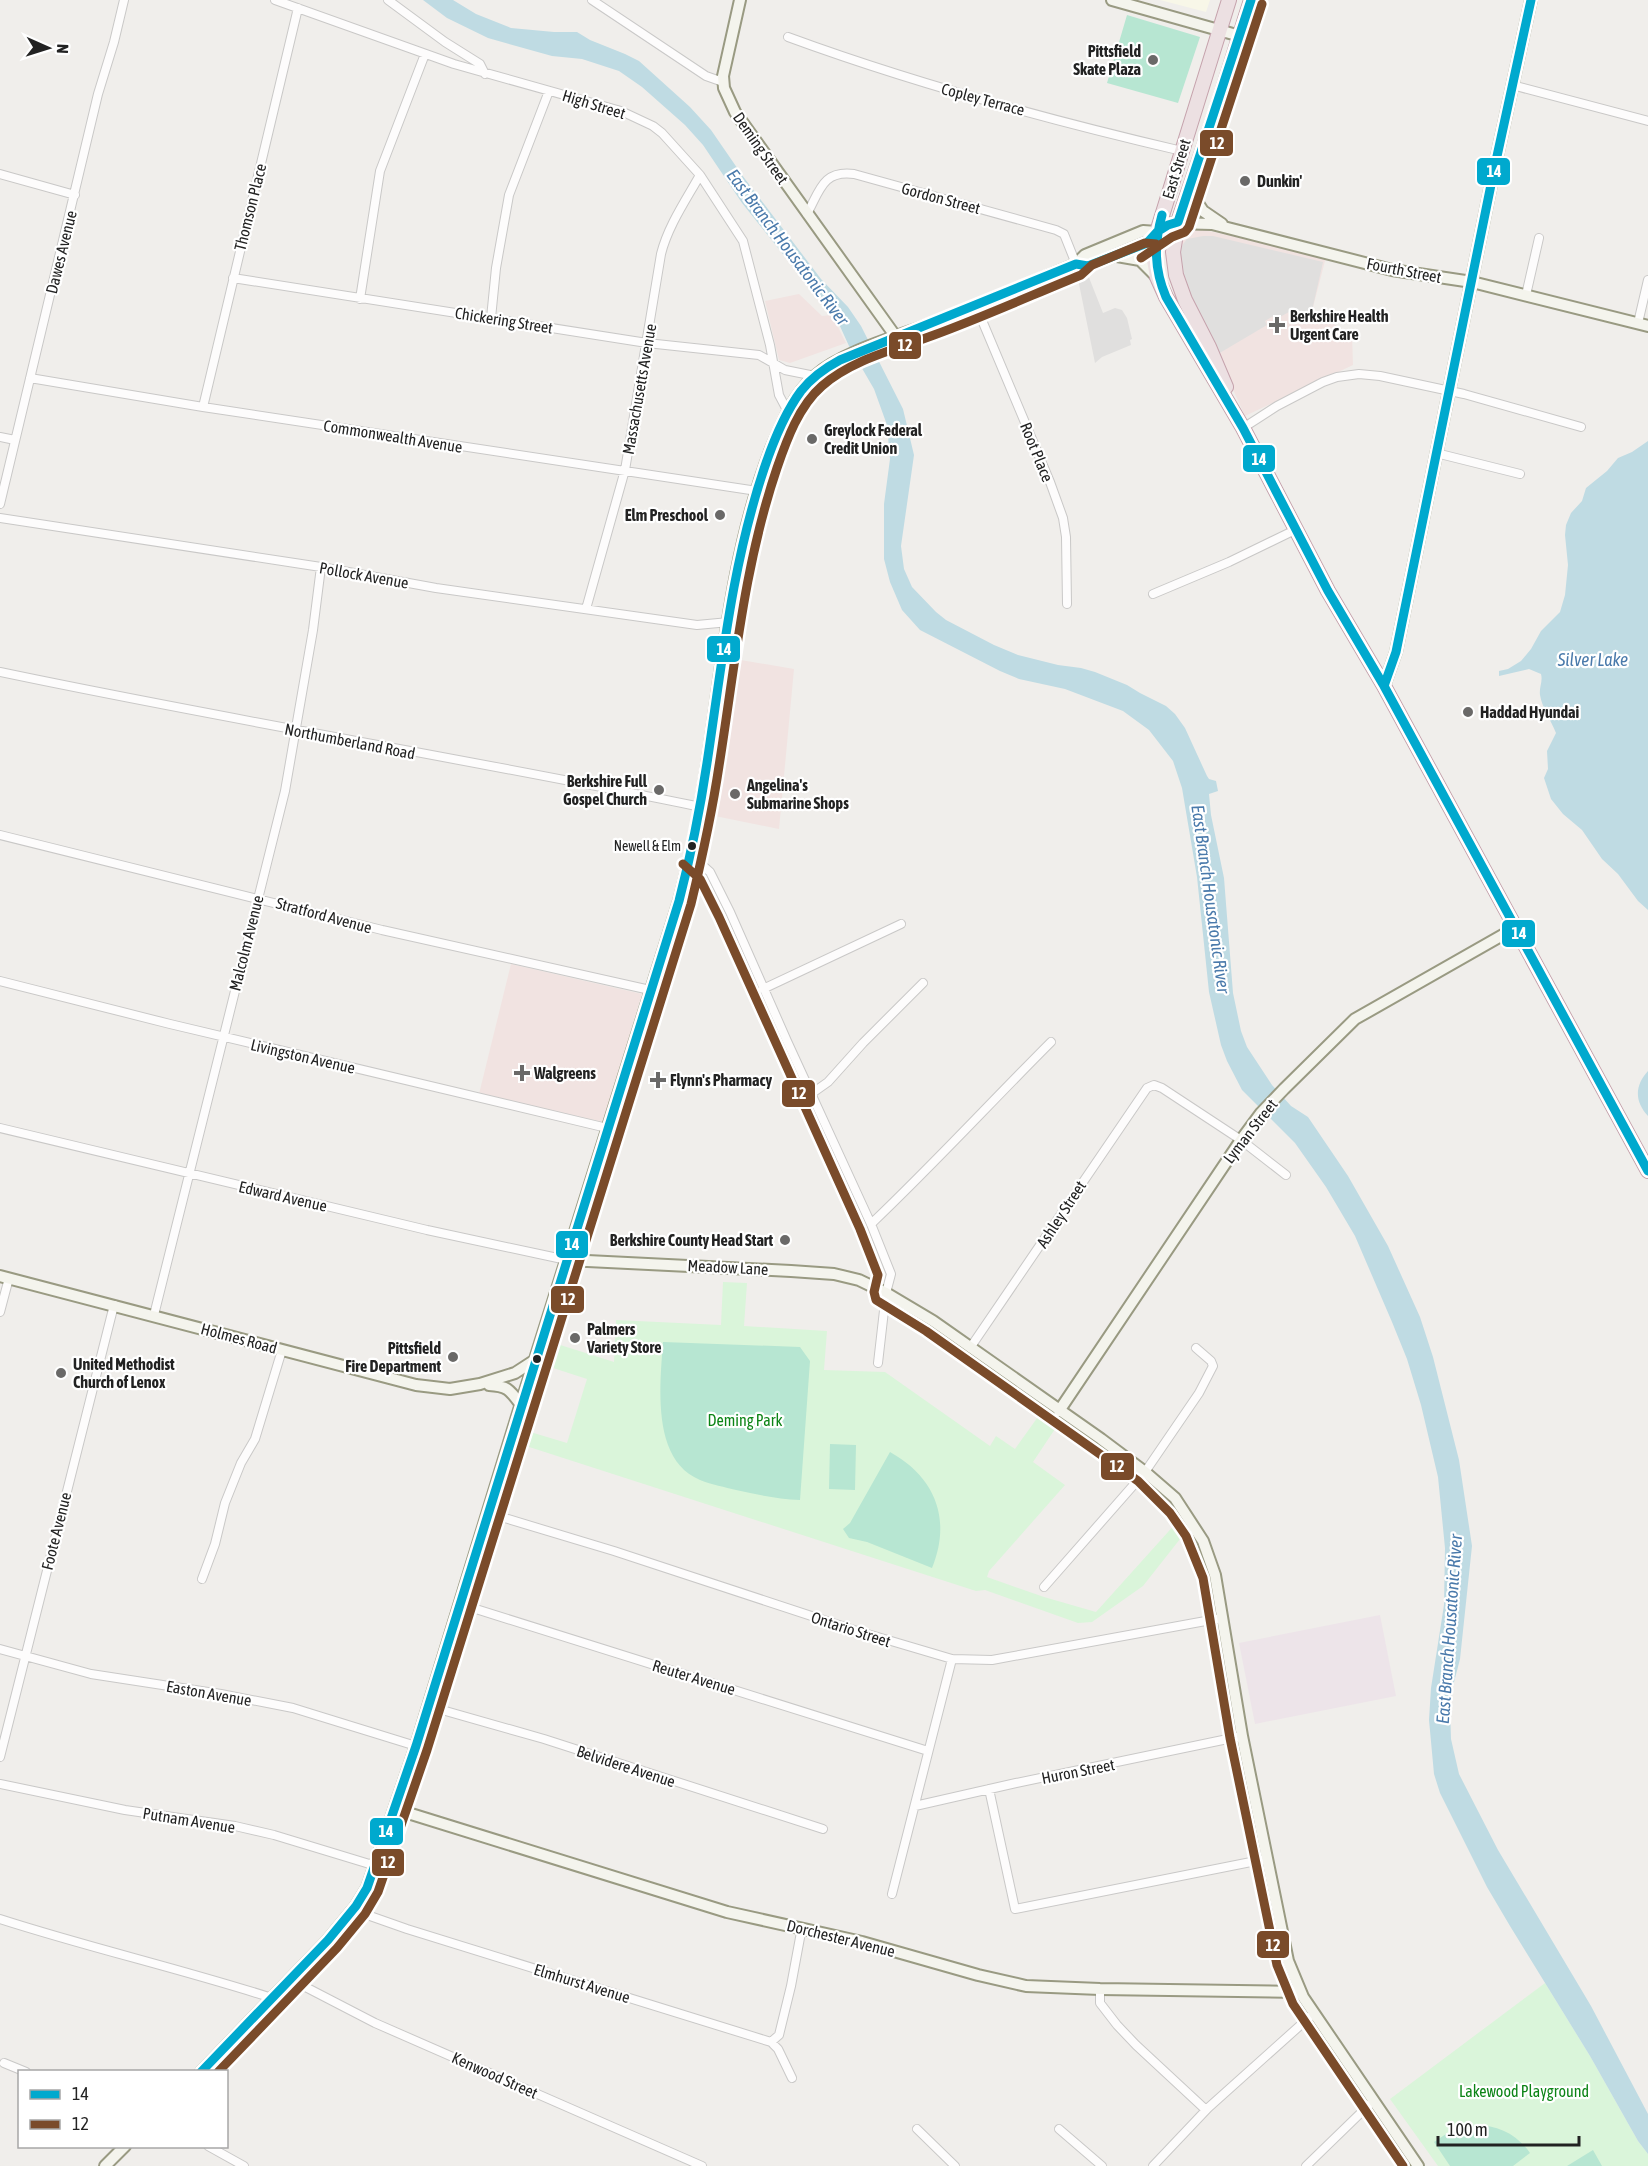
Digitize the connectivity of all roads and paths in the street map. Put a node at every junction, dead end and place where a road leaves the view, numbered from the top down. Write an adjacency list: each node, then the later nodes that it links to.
1 (124, 0): 24 (street, Dawes Avenue)
2 (275, 0): 10 (street, High Street)
3 (388, 0): 15 (street)
4 (592, 0): 16 (street)
5 (740, 0): 16 (street)
6 (1112, 0): 11 (street)
7 (1229, 0): 11 (highway, East Street)
8 (1251, 0): 12 (highway, East Street)
9 (1531, 0): 17 (street)
10 (298, 8): 14 (street, High Street); 33 (street, Thomson Place)
11 (1220, 30): 12 (street); 20 (highway, East Street)
12 (1240, 36): 23 (highway, East Street)
13 (788, 37): 20 (street, Copley Terrace)
14 (425, 54): 15 (street, High Street); 37 (street)
15 (485, 74): 18 (street, High Street)
16 (723, 82): 25 (street, Deming Street)
17 (1512, 85): 19 (street); 35 (street)
18 (549, 91): 22 (street, High Street); 39 (street)
19 (1648, 121)
20 (1182, 151): 28 (highway, East Street)
21 (0, 174): 24 (street)
22 (700, 175): 42 (street, Massachusetts Avenue); 43 (street, High Street)
23 (1190, 191): 26 (highway, East Street); 27 (street, Fourth Street)
24 (75, 195): 45 (street, Dawes Avenue)
25 (807, 214): 31 (street, Gordon Street); 41 (street, Deming Street)
26 (1178, 222): 27 (street, Fourth Street); 28 (street, Fourth Street); 50 (highway, East Street)
27 (1230, 228): 35 (street, Fourth Street)
28 (1157, 232): 30 (street); 31 (street); 32 (highway, East Street)
29 (1539, 238): 36 (street)
30 (1114, 256): 31 (street); 32 (street)
31 (1076, 264): 38 (street)
32 (1157, 277): 50 (highway, East Street)
33 (233, 278): 37 (street, Chickering Street); 47 (street, Thomson Place)
34 (1648, 280): 40 (street)
35 (1472, 282): 36 (street, Fourth Street); 46 (street)
36 (1526, 295): 40 (street, Fourth Street)
37 (360, 299): 39 (street, Chickering Street)
38 (976, 306): 41 (street); 62 (street, Root Place)
39 (491, 318): 42 (street, Chickering Street)
40 (1643, 324)
41 (896, 337): 44 (street)
42 (647, 343): 43 (street, Chickering Street); 54 (street, Massachusetts Avenue)
43 (774, 362): 44 (street); 48 (street, High Street)
44 (814, 376): 48 (street)
45 (30, 378): 47 (street, Commonwealth Avenue); 52 (street, Dawes Avenue)
46 (1449, 391): 49 (street); 50 (street); 53 (street)
47 (203, 407): 54 (street, Commonwealth Avenue)
48 (788, 412): 56 (street)
49 (1581, 427)
50 (1243, 428): 59 (highway, East Street)
51 (0, 436): 52 (street)
52 (15, 440): 57 (street, Dawes Avenue)
53 (1436, 453): 55 (street); 66 (street)
54 (625, 470): 56 (street, Commonwealth Avenue); 63 (street, Massachusetts Avenue)
55 (1520, 474)
56 (757, 491): 64 (street)
57 (0, 504)
58 (0, 518): 60 (street, Pollock Avenue)
59 (1295, 530): 61 (street); 66 (highway, East Street)
60 (321, 567): 63 (street, Pollock Avenue); 67 (street, Malcolm Avenue)
61 (1153, 594)
62 (1067, 604)
63 (586, 609): 64 (street, Pollock Avenue)
64 (729, 622): 68 (street)
65 (0, 672): 67 (street, Northumberland Road)
66 (1384, 686): 73 (highway, East Street)
67 (295, 730): 68 (street, Northumberland Road); 71 (street, Malcolm Avenue)
68 (701, 807): 70 (street)
69 (0, 835): 71 (street, Stratford Avenue)
70 (692, 855): 76 (street); 77 (street)
71 (258, 897): 77 (street, Stratford Avenue); 78 (street, Malcolm Avenue)
72 (901, 924): 76 (street)
73 (1515, 928): 83 (street, Lyman Street); 84 (highway, East Street)
74 (0, 981): 78 (street, Livingston Avenue)
75 (923, 983): 80 (street)
76 (763, 989): 80 (street)
77 (650, 990): 82 (street)
78 (223, 1037): 82 (street, Livingston Avenue); 85 (street, Malcolm Avenue)
79 (1051, 1042): 87 (street)
80 (811, 1094): 87 (street)
81 (0, 1128): 85 (street, Edward Avenue)
82 (607, 1128): 88 (street)
83 (1241, 1140): 86 (street); 94 (street, Ashley Street); 101 (street, Lyman Street)
84 (1648, 1171)
85 (190, 1174): 88 (street, Edward Avenue); 93 (street, Malcolm Avenue)
86 (1286, 1175)
87 (871, 1224): 90 (street)
88 (567, 1260): 90 (street, Meadow Lane); 97 (street)
89 (4, 1277): 91 (street, Holmes Road); 92 (street)
90 (886, 1293): 94 (street, Meadow Lane); 98 (street)
91 (114, 1305): 93 (street, Holmes Road); 109 (street, Foote Avenue)
92 (0, 1312)
93 (154, 1316): 96 (street, Holmes Road)
94 (970, 1348): 101 (street, Meadow Lane)
95 (1196, 1348): 102 (street)
96 (282, 1350): 99 (street, Holmes Road); 104 (street)
97 (535, 1360): 99 (street, Holmes Road); 100 (street)
98 (878, 1362)
99 (480, 1384): 100 (street, Holmes Road)
100 (521, 1405): 103 (street)
101 (1059, 1411): 102 (street, Meadow Lane)
102 (1145, 1472): 105 (street); 107 (street, Meadow Lane)
103 (488, 1513): 106 (street); 110 (street, Ontario Street)
104 (202, 1579)
105 (1044, 1587)
106 (460, 1604): 111 (street); 114 (street, Reuter Avenue)
107 (1222, 1618): 110 (street, Ontario Street); 112 (street, Meadow Lane)
108 (0, 1649): 109 (street, Easton Avenue)
109 (26, 1656): 113 (street, Easton Avenue); 115 (street, Foote Avenue)
110 (952, 1659): 114 (street)
111 (428, 1706): 113 (street); 120 (street, Belvidere Avenue)
112 (1242, 1736): 117 (street, Huron Street); 121 (street, Meadow Lane)
113 (416, 1746): 119 (street)
114 (928, 1751): 118 (street)
115 (0, 1757)
116 (0, 1784): 122 (street, Putnam Avenue)
117 (989, 1789): 118 (street, Huron Street); 121 (street)
118 (915, 1806): 123 (street)
119 (395, 1809): 122 (street); 126 (street, Dorchester Avenue)
120 (823, 1829)
121 (1266, 1859): 129 (street, Meadow Lane)
122 (376, 1866): 124 (street)
123 (892, 1894)
124 (353, 1910): 127 (street); 132 (street, Elmhurst Avenue)
125 (0, 1918): 130 (street)
126 (802, 1927): 128 (street, Dorchester Avenue); 132 (street)
127 (290, 1979): 130 (street); 145 (street, Kenwood Street)
128 (1100, 1989): 129 (street, Dorchester Avenue); 138 (street)
129 (1300, 1992): 131 (street, Meadow Lane)
130 (272, 1998): 135 (street)
131 (1314, 2013): 137 (street, Meadow Lane); 138 (street)
132 (771, 2042): 136 (street)
133 (4, 2063): 134 (street)
134 (21, 2070)
135 (203, 2070)
136 (792, 2078)
137 (1372, 2102): 149 (street); 150 (street, Meadow Lane)
138 (1206, 2110): 148 (street)
139 (917, 2129): 146 (street)
140 (1059, 2129): 147 (street)
141 (212, 2148): 144 (street)
142 (118, 2149): 143 (street)
143 (105, 2166)
144 (244, 2166)
145 (702, 2166)
146 (955, 2166)
147 (1102, 2166)
148 (1153, 2166)
149 (1306, 2166)
150 (1418, 2166)

